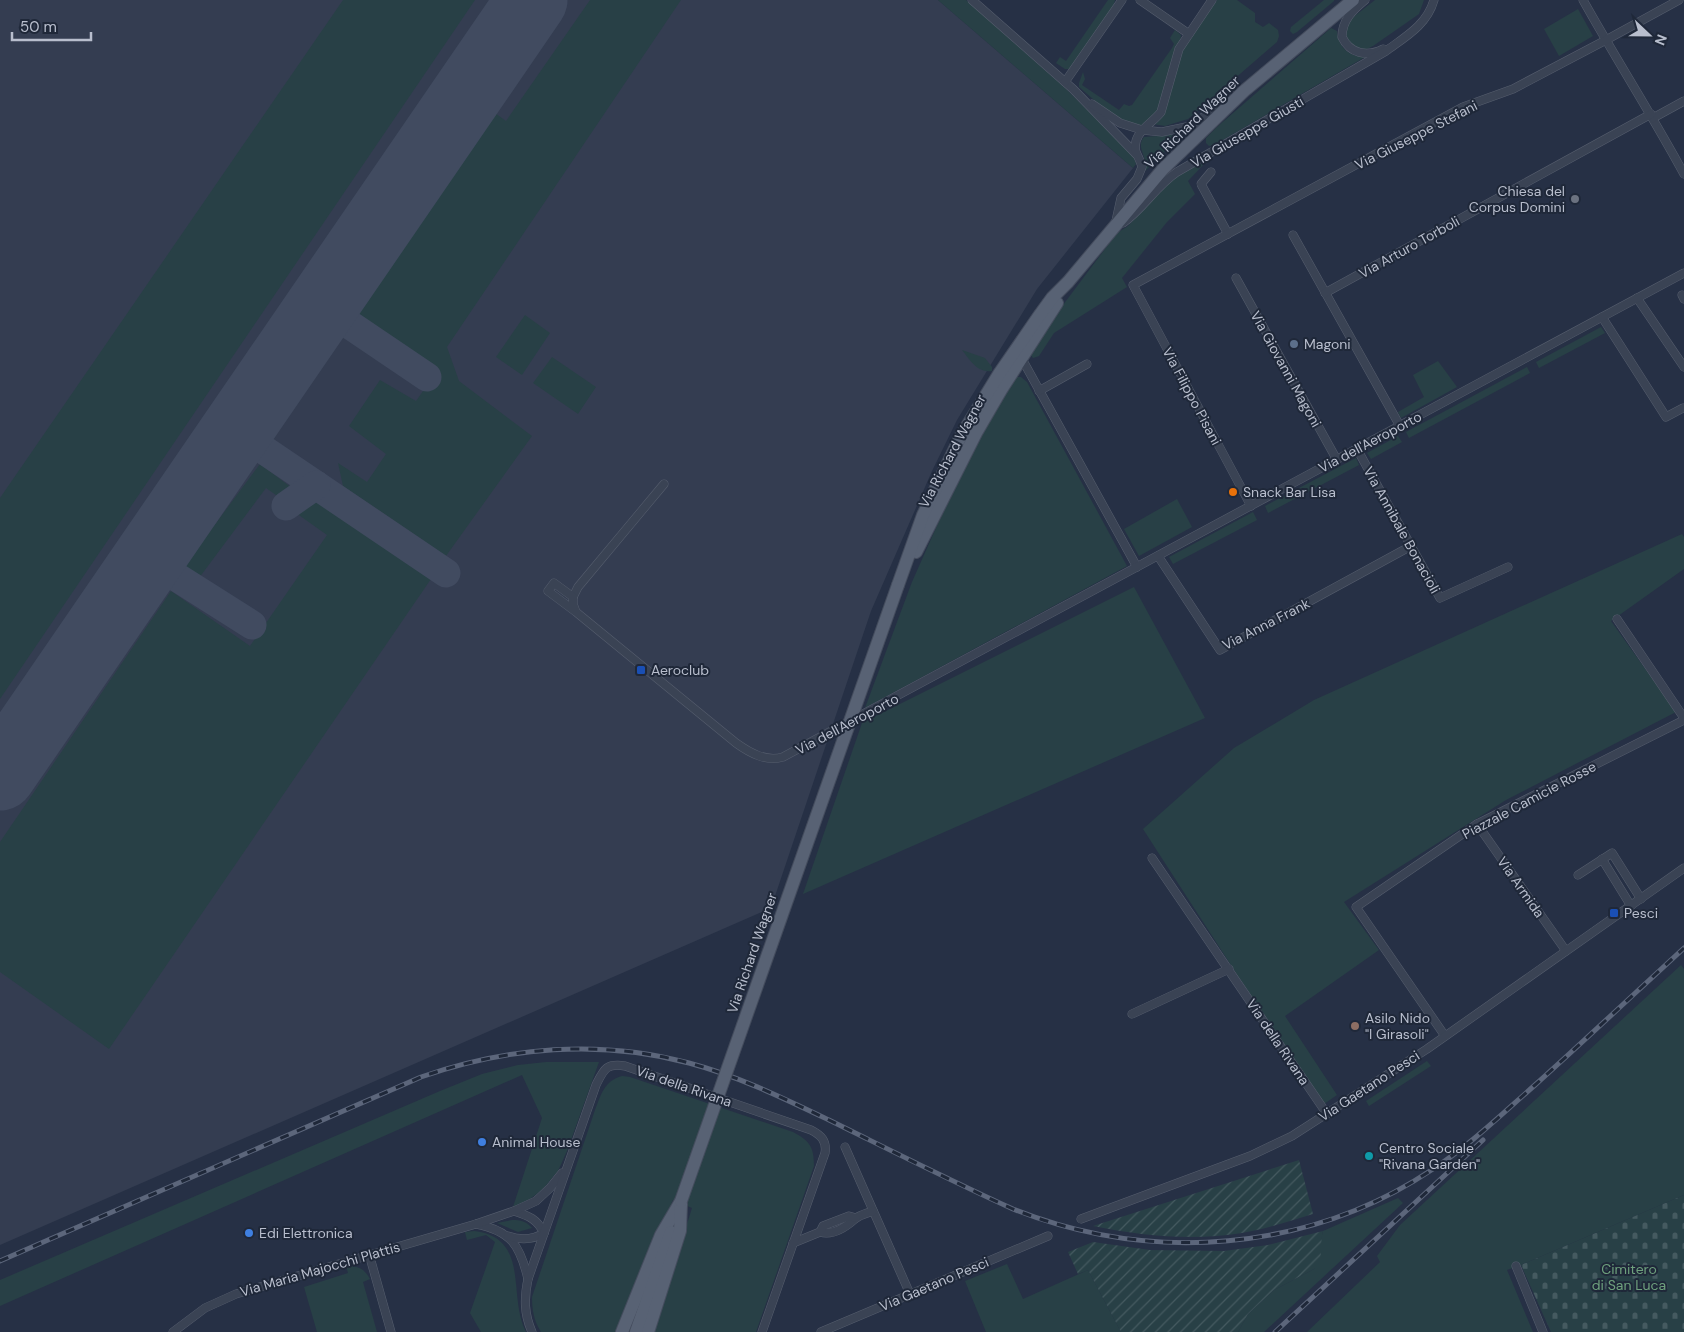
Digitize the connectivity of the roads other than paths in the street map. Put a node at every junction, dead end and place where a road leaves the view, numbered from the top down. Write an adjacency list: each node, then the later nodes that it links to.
1 (972, 0): 13 (street)
2 (1122, 0): 13 (street)
3 (1140, 0): 10 (street)
4 (1212, 0): 10 (street)
5 (1353, 0): 16 (main road, Via Richard Wagner)
6 (1366, 0): 12 (street, Via Giuseppe Giusti)
7 (1434, 0): 12 (street, Via Giuseppe Giusti)
8 (1583, 0): 11 (street)
9 (1679, 0): 11 (street, Via Giuseppe Stefani)
10 (1189, 34): 18 (street)
11 (1606, 40): 17 (street); 23 (street, Via Giuseppe Stefani)
12 (1396, 43): 22 (street, Via Giuseppe Giusti)
13 (1065, 82): 14 (street)
14 (1073, 89): 18 (street); 19 (street)
15 (1684, 101): 17 (street, Via Arturo Torboli)
16 (1230, 105): 18 (street); 22 (main road, Via Richard Wagner)
17 (1652, 116): 21 (street); 29 (street, Via Arturo Torboli)
18 (1142, 130): 19 (street)
19 (1140, 158): 22 (street)
20 (1211, 172): 23 (street)
21 (1684, 174)
22 (1111, 229): 27 (main road, Via Richard Wagner)
23 (1228, 234): 28 (street, Via Giuseppe Stefani)
24 (1293, 235): 29 (street)
25 (1684, 273): 30 (street, Via dell'Aeroporto)
26 (1236, 278): 39 (street, Via Giovanni Magoni)
27 (1068, 282): 32 (main road, Via Richard Wagner); 46 (main road, Via Richard Wagner)
28 (1133, 285): 41 (street, Via Filippo Pisani)
29 (1325, 293): 37 (street)
30 (1637, 298): 31 (street, Via dell'Aeroporto); 34 (street)
31 (1602, 317): 36 (street); 37 (street, Via dell'Aeroporto)
32 (1022, 359): 35 (street); 46 (main road, Via Richard Wagner)
33 (1087, 364): 35 (street)
34 (1684, 367)
35 (1039, 390): 44 (street)
36 (1684, 408)
37 (1400, 426): 38 (street, Via dell'Aeroporto)
38 (1357, 449): 39 (street, Via dell'Aeroporto); 42 (street, Via Annibale Bonacioli)
39 (1337, 460): 41 (street, Via dell'Aeroporto)
40 (664, 484): 47 (street)
41 (1251, 506): 43 (street, Via dell'Aeroporto)
42 (1411, 546): 43 (street, Via Anna Frank); 45 (street, Via Annibale Bonacioli)
43 (1158, 556): 44 (street, Via dell'Aeroporto)
44 (1138, 567): 48 (street, Via dell'Aeroporto)
45 (1508, 567)
46 (898, 585): 65 (main road, Via Richard Wagner, bridge)
47 (572, 597): 48 (street); 48 (street, Via dell'Aeroporto)
48 (576, 612)
49 (1618, 619): 50 (street)
50 (1684, 719): 51 (street, Piazzale Camicie Rosse)
51 (1477, 824): 58 (street, Via Armida); 61 (street, Piazzale Camicie Rosse)
52 (1152, 858): 59 (street, Via della Rivana)
53 (1602, 859): 55 (street); 56 (street); 57 (street)
54 (1684, 868): 56 (street, Via Gaetano Pesci)
55 (1578, 875)
56 (1641, 899): 57 (street, Via Gaetano Pesci)
57 (1631, 906): 58 (street, Via Gaetano Pesci)
58 (1566, 951): 61 (street, Via Gaetano Pesci)
59 (1229, 969): 60 (street); 62 (street, Via della Rivana)
60 (1132, 1014)
61 (1445, 1036): 62 (street, Via Gaetano Pesci)
62 (1327, 1114): 68 (street, Via Gaetano Pesci)
63 (845, 1148): 67 (street)
64 (569, 1161): 66 (street, Via Maria Majocchi Plattis); 70 (street, Via della Rivana); 73 (street, Via della Rivana)
65 (681, 1201): 81 (main road); 82 (main road, Via Richard Wagner); 83 (main road)
66 (514, 1211): 69 (street, Via Maria Majocchi Plattis); 70 (street)
67 (873, 1211): 73 (street); 77 (street)
68 (1081, 1219)
69 (476, 1224): 71 (street); 74 (street, Via Maria Majocchi Plattis)
70 (544, 1234): 71 (street); 76 (street, Via della Rivana)
71 (508, 1236): 76 (street)
72 (1048, 1236): 77 (street, Via Gaetano Pesci)
73 (793, 1243): 84 (street, Via della Rivana)
74 (369, 1254): 78 (street, Via Maria Majocchi Plattis); 79 (street)
75 (1516, 1266): 86 (street)
76 (528, 1279): 80 (street)
77 (910, 1294): 85 (street, Via Gaetano Pesci)
78 (174, 1332)
79 (392, 1332)
80 (532, 1332)
81 (622, 1332)
82 (636, 1332)
83 (648, 1332)
84 (762, 1332)
85 (821, 1332)
86 (1543, 1332)

